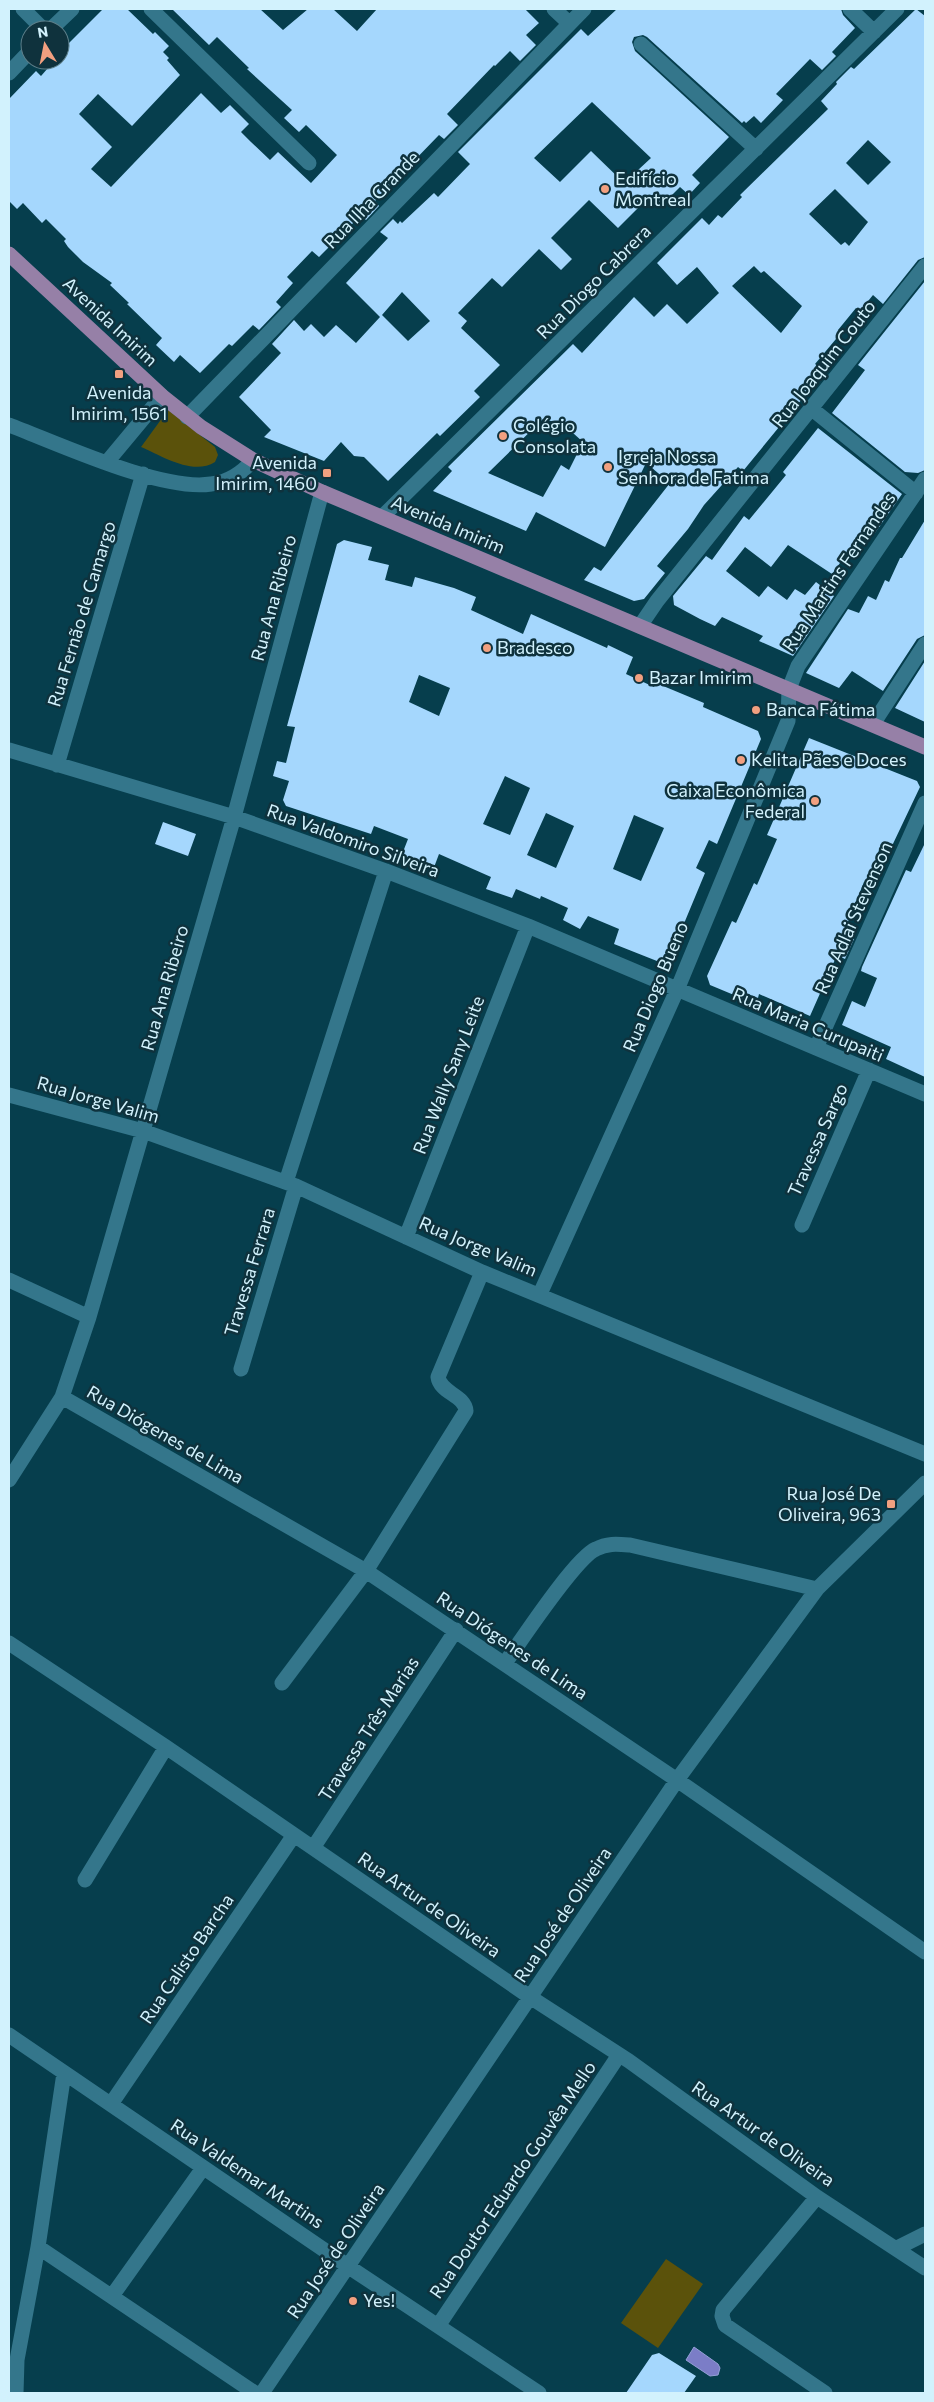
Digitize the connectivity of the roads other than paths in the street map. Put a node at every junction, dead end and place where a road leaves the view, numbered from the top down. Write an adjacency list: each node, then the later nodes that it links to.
1 (23, 9): 8 (street)
2 (72, 9): 9 (street)
3 (151, 9): 16 (street)
4 (554, 9): 10 (street)
5 (584, 9): 10 (street, Rua Ilha Grande)
6 (850, 9): 11 (street)
7 (897, 9): 11 (street, Rua Diogo Cabrera)
8 (34, 20)
9 (60, 20)
10 (569, 23): 21 (street, Rua Ilha Grande)
11 (874, 32): 15 (street, Rua Diogo Cabrera)
12 (641, 44): 15 (street)
13 (20, 61): 14 (street)
14 (9, 73)
15 (756, 149): 29 (street, Rua Diogo Cabrera)
16 (309, 162)
17 (9, 254): 19 (main road, Avenida Imirim)
18 (925, 266): 20 (street, Rua Joaquim Couto)
19 (162, 396): 21 (main road, Avenida Imirim); 24 (street)
20 (812, 409): 28 (street); 30 (street, Rua Joaquim Couto)
21 (187, 417): 23 (main road, Avenida Imirim)
22 (9, 425): 24 (street)
23 (253, 460): 25 (street); 27 (main road, Avenida Imirim)
24 (107, 462): 25 (street)
25 (143, 474): 36 (street, Rua Fernão de Camargo)
26 (925, 479): 28 (street, Rua Martins Fernandes)
27 (322, 492): 29 (main road, Avenida Imirim); 38 (street, Rua Ana Ribeiro)
28 (916, 492): 32 (street, Rua Martins Fernandes)
29 (382, 517): 30 (main road, Avenida Imirim)
30 (640, 626): 32 (main road, Avenida Imirim)
31 (925, 644): 33 (street)
32 (789, 689): 33 (main road, Avenida Imirim); 41 (street, Rua Diogo Bueno)
33 (873, 724): 34 (main road, Avenida Imirim)
34 (925, 747)
35 (9, 750): 36 (street, Rua Valdomiro Silveira)
36 (57, 765): 38 (street, Rua Valdomiro Silveira)
37 (925, 803): 42 (street, Rua Adlai Stevenson)
38 (234, 817): 39 (street, Rua Valdomiro Silveira); 46 (street, Rua Ana Ribeiro)
39 (386, 871): 40 (street, Rua Valdomiro Silveira); 47 (street, Travessa Ferrara)
40 (528, 926): 41 (street, Rua Valdomiro Silveira); 49 (street, Rua Wally Sany Leite)
41 (677, 990): 42 (street, Rua Maria Curupaiti); 52 (street, Rua Diogo Bueno)
42 (816, 1048): 43 (street, Rua Maria Curupaiti)
43 (869, 1070): 44 (street, Rua Maria Curupaiti); 48 (street, Travessa Sargo)
44 (925, 1094)
45 (9, 1095): 46 (street, Rua Jorge Valim)
46 (143, 1131): 47 (street, Rua Jorge Valim); 53 (street, Rua Ana Ribeiro)
47 (291, 1184): 49 (street, Rua Jorge Valim); 54 (street, Travessa Ferrara)
48 (802, 1225)
49 (406, 1237): 50 (street, Rua Jorge Valim)
50 (482, 1272): 52 (street, Rua Jorge Valim); 59 (street)
51 (9, 1280): 53 (street)
52 (540, 1294): 56 (street, Rua Jorge Valim)
53 (89, 1317): 55 (street, Rua Ana Ribeiro)
54 (241, 1369)
55 (62, 1397): 57 (street, Rua Ana Ribeiro); 59 (street, Rua Diógenes de Lima)
56 (925, 1454)
57 (11, 1471)
58 (925, 1483): 60 (street, Rua José de Oliveira)
59 (366, 1571): 61 (street, Rua Diógenes de Lima); 64 (street)
60 (817, 1589): 63 (street); 66 (street, Rua José de Oliveira)
61 (456, 1630): 63 (street, Rua Diógenes de Lima); 68 (street, Travessa Três Marias)
62 (9, 1643): 65 (street, Rua Artur de Oliveira)
63 (505, 1663): 66 (street, Rua Diógenes de Lima)
64 (282, 1683)
65 (166, 1747): 67 (street, Rua Artur de Oliveira); 69 (street)
66 (677, 1780): 70 (street, Rua Diógenes de Lima); 71 (street, Rua José de Oliveira)
67 (294, 1836): 68 (street, Rua Artur de Oliveira); 75 (street, Rua Calisto Barcha)
68 (313, 1848): 71 (street, Rua Artur de Oliveira)
69 (85, 1880)
70 (922, 1944)
71 (530, 1997): 73 (street, Rua Artur de Oliveira); 81 (street, Rua José de Oliveira)
72 (9, 2035): 74 (street, Rua Valdemar Martins)
73 (619, 2055): 77 (street, Rua Artur de Oliveira); 84 (street, Rua Doutor Eduardo Gouvêa Mello)
74 (64, 2073): 75 (street, Rua Valdemar Martins); 79 (street)
75 (112, 2104): 76 (street, Rua Valdemar Martins)
76 (203, 2168): 81 (street, Rua Valdemar Martins); 83 (street)
77 (817, 2196): 80 (street, Rua Artur de Oliveira); 90 (street)
78 (925, 2234): 80 (street)
79 (38, 2248): 83 (street); 85 (street)
80 (897, 2248): 82 (street, Rua Artur de Oliveira)
81 (348, 2266): 84 (street, Rua Valdemar Martins); 88 (street, Rua José de Oliveira)
82 (925, 2268)
83 (112, 2296): 87 (street)
84 (438, 2326): 89 (street, Rua Valdemar Martins)
85 (13, 2357): 86 (street)
86 (16, 2393)
87 (255, 2393)
88 (262, 2393)
89 (539, 2393)
90 (825, 2393)

